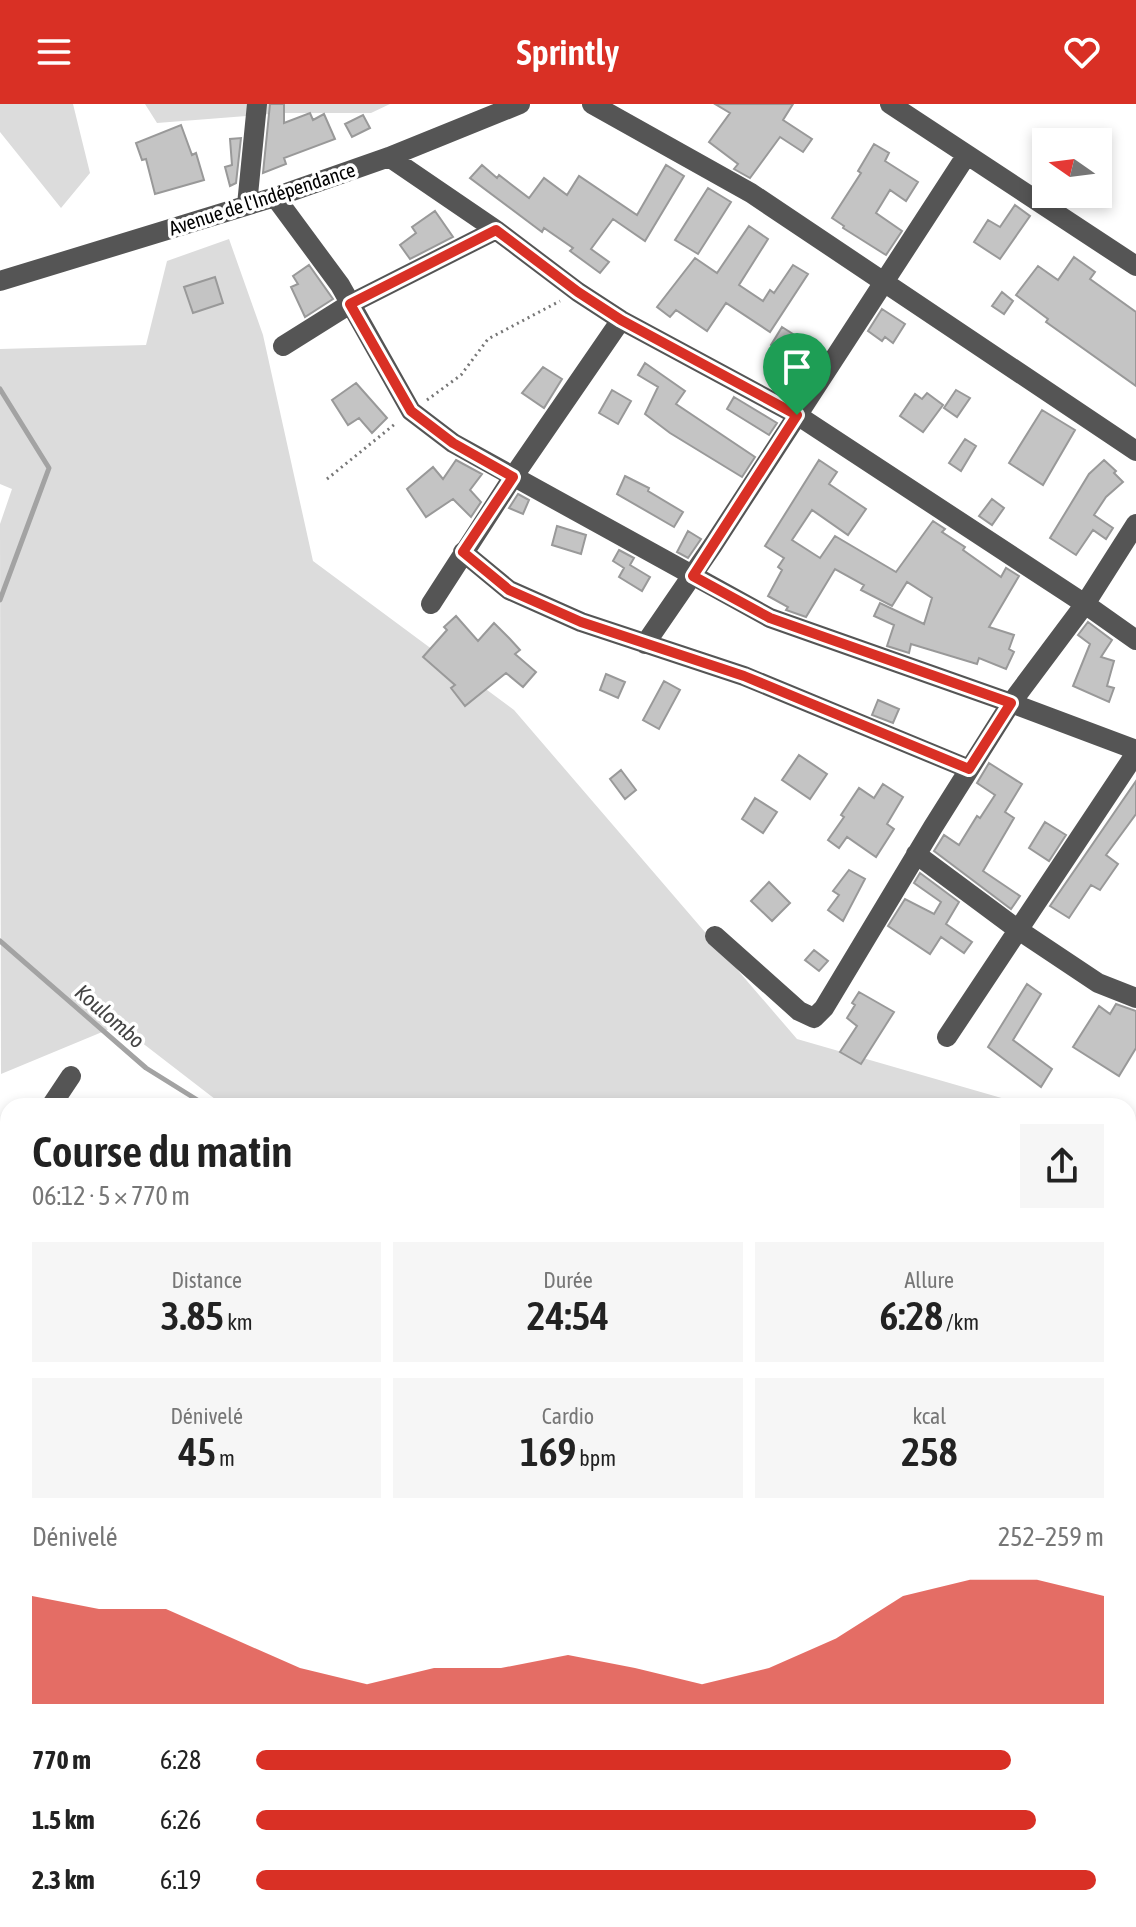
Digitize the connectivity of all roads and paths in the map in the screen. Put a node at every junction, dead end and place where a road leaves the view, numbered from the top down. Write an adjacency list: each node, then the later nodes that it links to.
1 (257, 104): 8 (street)
2 (520, 104): 6 (street, Avenue de l'Indépendance)
3 (592, 104): 12 (street)
4 (890, 104): 5 (street)
5 (966, 156): 10 (street); 12 (street)
6 (389, 157): 7 (street, Avenue de l'Indépendance); 9 (street)
7 (275, 197): 8 (street, Avenue de l'Indépendance); 14 (street)
8 (247, 205): 11 (street, Avenue de l'Indépendance)
9 (496, 230): 13 (street); 14 (street)
10 (1136, 266)
11 (0, 281)
12 (883, 281): 18 (street); 19 (street)
13 (578, 292): 15 (street); 17 (path)
14 (350, 304): 16 (street); 17 (street)
15 (621, 320): 18 (street); 20 (street)
16 (283, 346)
17 (411, 411): 20 (street); 21 (path)
18 (797, 415): 24 (street); 26 (street)
19 (1136, 451)
20 (513, 477): 23 (street); 24 (street)
21 (327, 479)
22 (1136, 524): 26 (street)
23 (463, 552): 25 (street); 28 (street)
24 (693, 576): 28 (street); 29 (street)
25 (431, 604)
26 (1085, 604): 27 (street); 29 (street)
27 (1136, 640)
28 (645, 644): 31 (street)
29 (1011, 703): 30 (street); 31 (street)
30 (1136, 752): 33 (street)
31 (969, 769): 32 (street)
32 (916, 854): 33 (street); 34 (street)
33 (1017, 929): 35 (street); 36 (street)
34 (715, 936)
35 (1136, 998)
36 (947, 1037)
37 (71, 1076): 38 (street)
38 (56, 1098)

